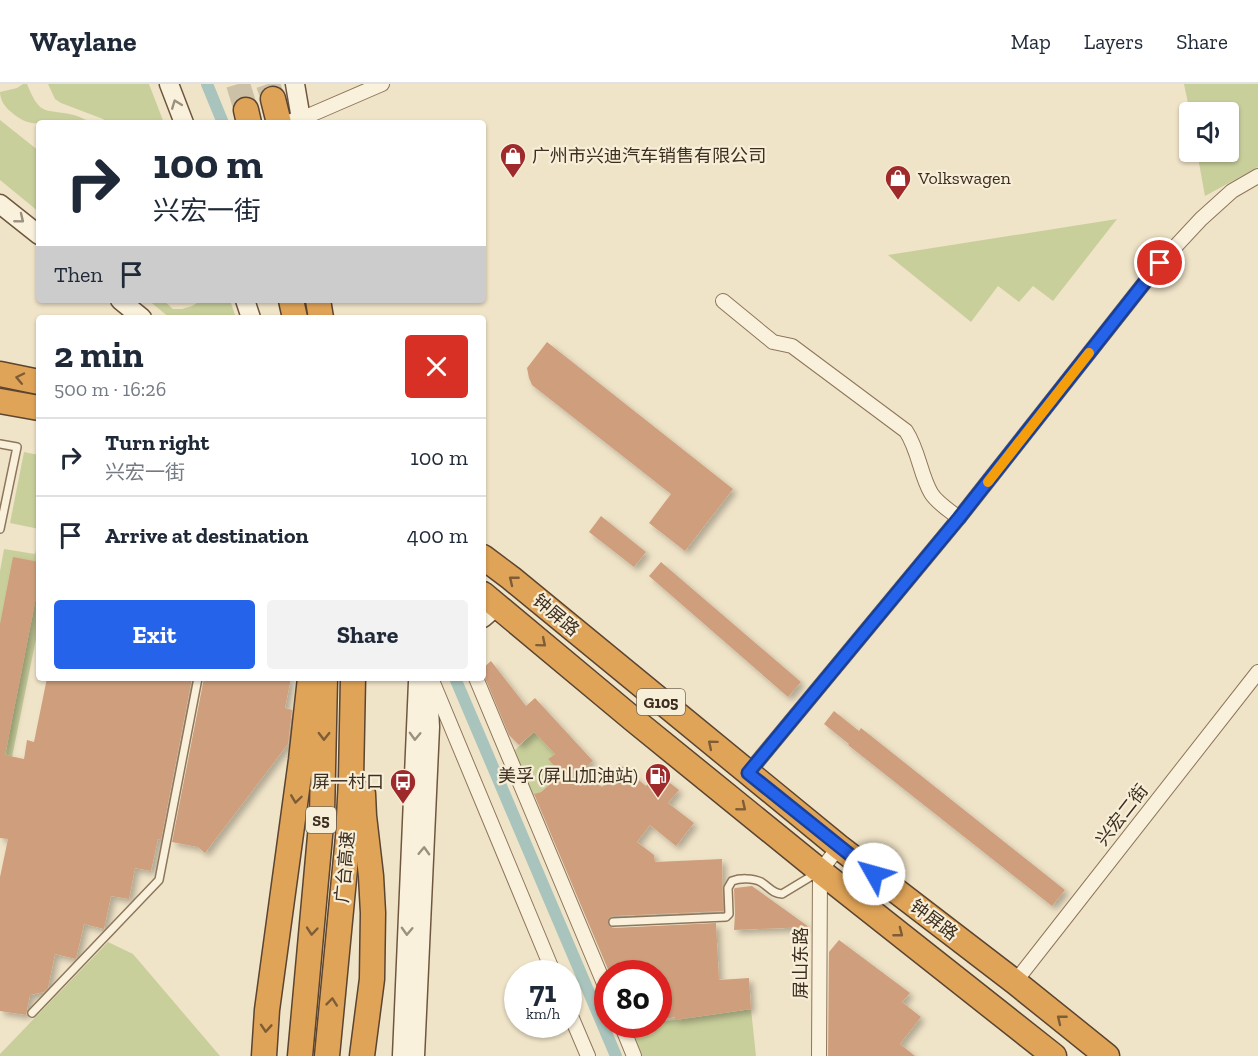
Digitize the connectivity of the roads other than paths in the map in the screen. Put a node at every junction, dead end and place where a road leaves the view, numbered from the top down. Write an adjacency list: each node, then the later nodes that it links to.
1 (169, 84): 5 (street, one-way to 1)
2 (295, 84): 7 (street)
3 (382, 84): 8 (street)
4 (273, 99): 6 (highway)
5 (183, 120)
6 (289, 120)
7 (290, 120)
8 (295, 120)
9 (1258, 176): 20 (street)
10 (0, 204): 11 (street, one-way to 11)
11 (36, 233)
12 (723, 301): 20 (street)
13 (124, 303): 14 (street)
14 (138, 315)
15 (0, 374): 16 (highway, one-way to 15)
16 (36, 381)
17 (0, 401): 18 (highway)
18 (36, 407)
19 (0, 444): 21 (lane)
20 (959, 518): 34 (street)
21 (0, 529)
22 (486, 559): 34 (highway, 钟屏路 / G105, one-way to 22)
23 (488, 606): 36 (highway, 钟屏路 / G105, one-way to 36)
24 (1258, 672): 40 (street, 兴宏二街)
25 (197, 681): 41 (lane)
26 (310, 681): 44 (highway, one-way to 44)
27 (325, 681): 45 (highway, 广台高速 / S5, one-way to 45)
28 (353, 681): 46 (highway, 广台高速 / S5, one-way to 28)
29 (360, 681): 47 (highway)
30 (418, 681): 48 (street, one-way to 48)
31 (429, 681): 49 (street, one-way to 31)
32 (430, 681): 38 (street)
33 (477, 681): 39 (street)
34 (748, 773): 35 (highway, 钟屏路 / G105)
35 (839, 847): 36 (street); 40 (highway, 钟屏路 / G105)
36 (820, 871): 37 (lane); 52 (street, 屏山东路); 53 (highway, 钟屏路 / G105, one-way to 53)
37 (613, 922)
38 (548, 960)
39 (594, 960)
40 (1015, 982): 54 (highway, 钟屏路 / G105, one-way to 40)
41 (32, 1013)
42 (580, 1038): 50 (street)
43 (627, 1038): 51 (street)
44 (264, 1056)
45 (300, 1056)
46 (327, 1056)
47 (363, 1056)
48 (402, 1056)
49 (416, 1056)
50 (588, 1056)
51 (634, 1056)
52 (819, 1056)
53 (1054, 1056)
54 (1107, 1056)

